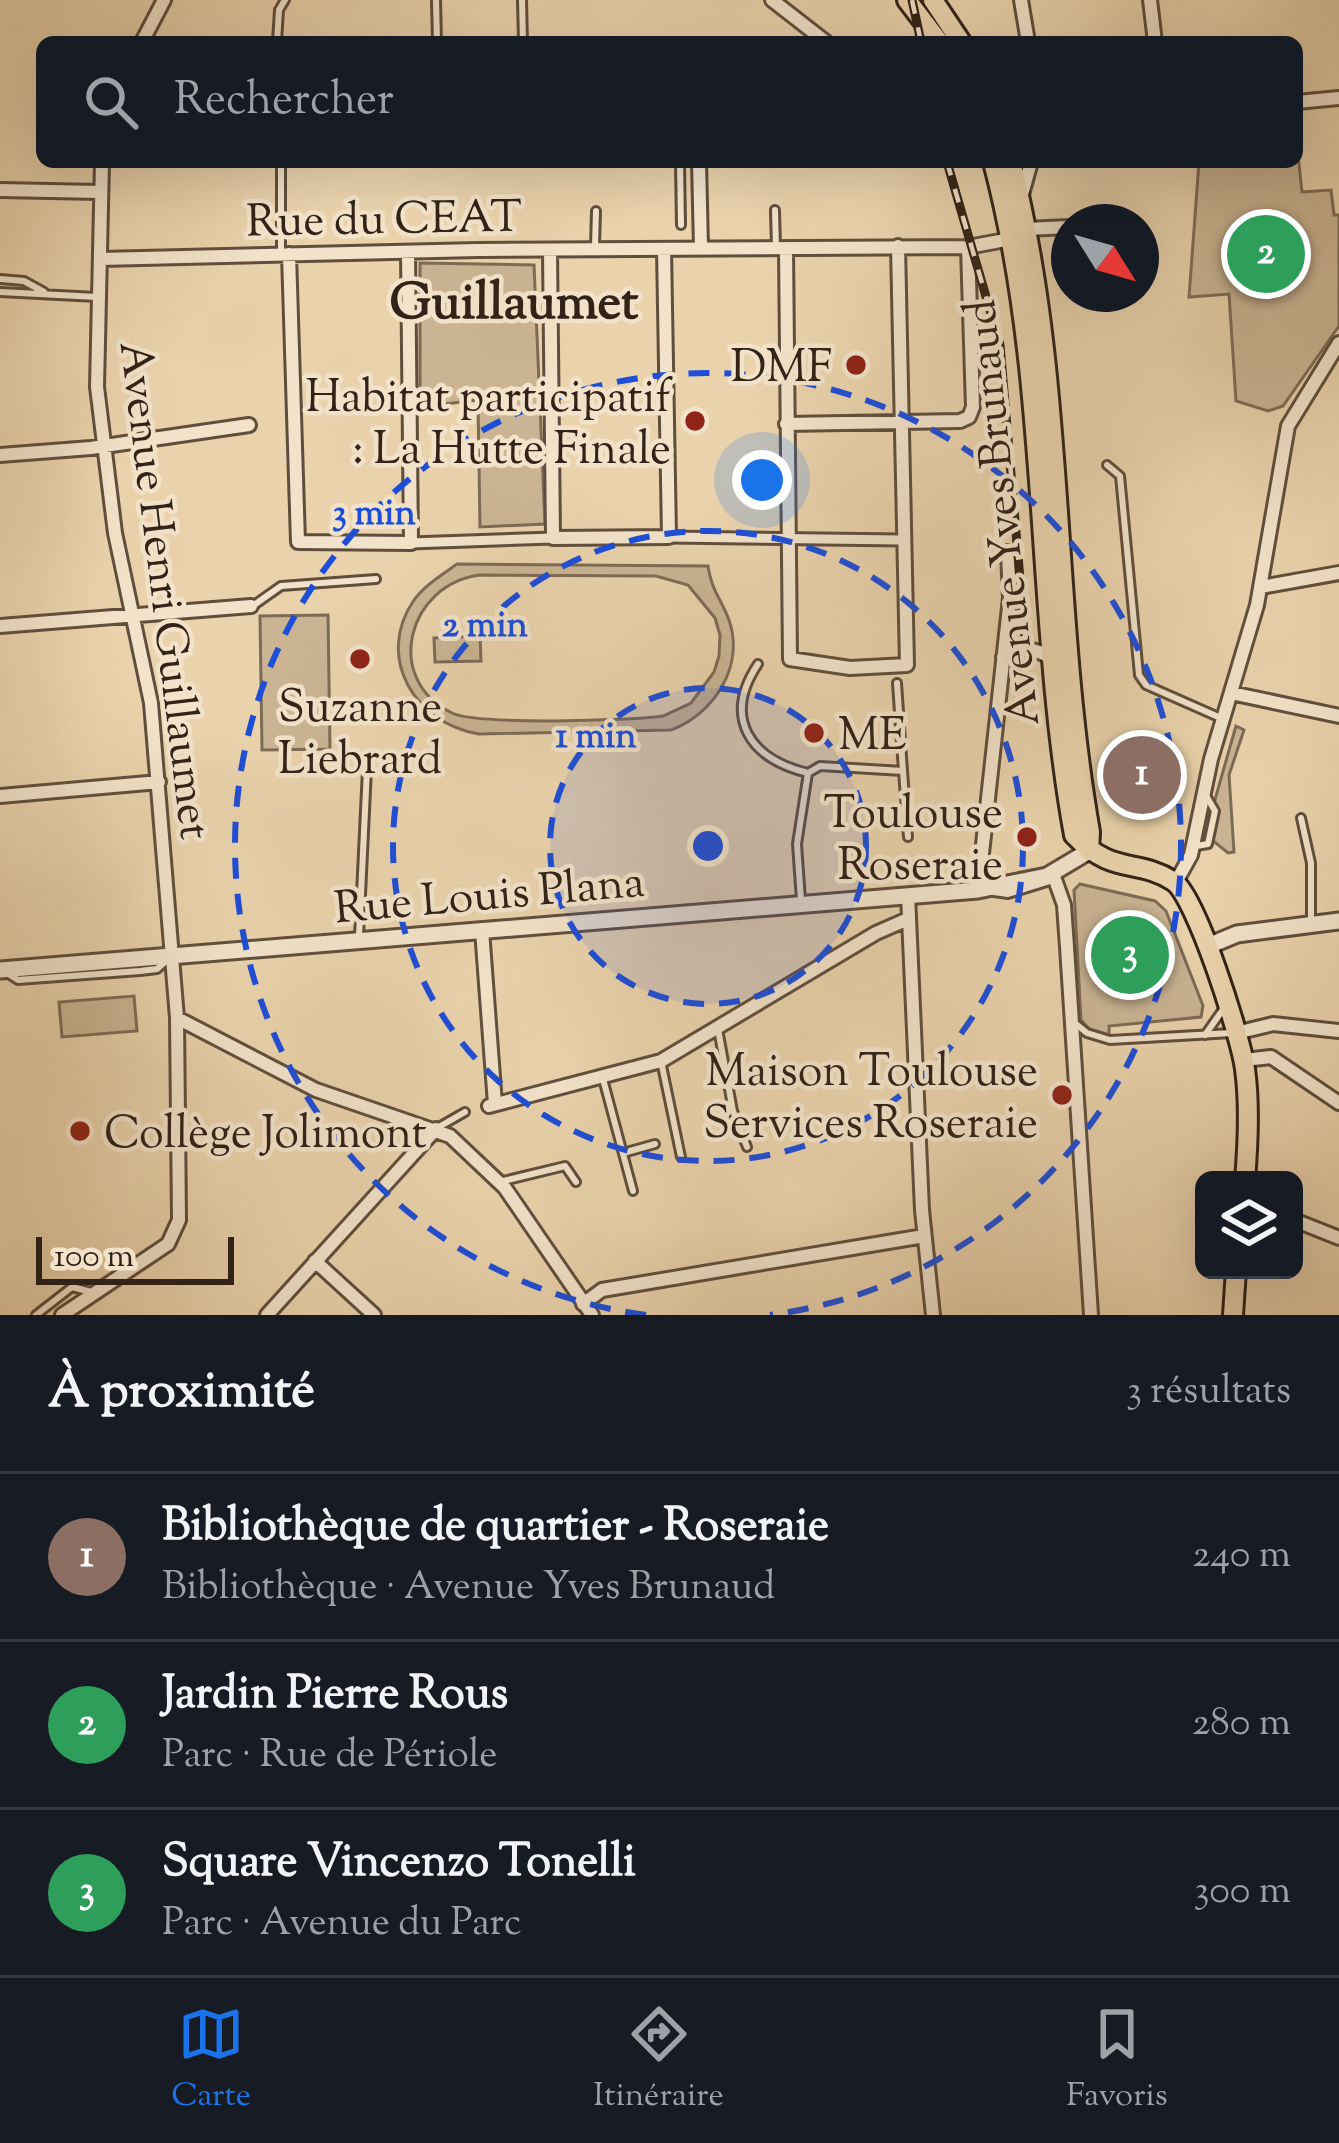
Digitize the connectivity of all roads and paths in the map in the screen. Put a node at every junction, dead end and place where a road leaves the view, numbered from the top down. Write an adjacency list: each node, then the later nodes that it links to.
1 (164, 0): 10 (street)
2 (285, 0): 11 (lane)
3 (436, 0): 12 (lane)
4 (522, 0): 13 (lane)
5 (772, 0): 14 (street)
6 (907, 0): 15 (main road)
7 (933, 0): 16 (main road)
8 (1021, 0): 17 (street)
9 (1150, 0): 18 (street)
10 (145, 36)
11 (277, 36)
12 (437, 36)
13 (523, 36)
14 (818, 36)
15 (934, 36)
16 (957, 36)
17 (1027, 36)
18 (1154, 36)
19 (1339, 98): 20 (street)
20 (1303, 101)
21 (102, 168): 29 (street, Avenue Henri Guillaumet)
22 (280, 168): 44 (lane)
23 (680, 168): 33 (lane)
24 (699, 168): 38 (street)
25 (995, 168): 35 (main road, Avenue Yves Brunaud)
26 (1012, 168): 30 (main road, Avenue Yves Brunaud)
27 (1029, 168): 30 (street)
28 (0, 190): 29 (street)
29 (100, 192): 45 (street, Avenue Henri Guillaumet)
30 (1020, 199): 35 (main road, Avenue Yves Brunaud)
31 (775, 210): 39 (lane)
32 (596, 211): 40 (lane)
33 (681, 225)
34 (1051, 230): 35 (street, Rue du CEAT)
35 (1021, 235): 37 (street, Rue du CEAT); 70 (main road, Avenue Yves Brunaud); 83 (main road, Avenue Yves Brunaud)
36 (898, 246): 37 (street, Rue du CEAT); 39 (street, Rue du CEAT); 51 (street)
37 (968, 247): 51 (street)
38 (701, 248): 39 (street, Rue du CEAT); 41 (street, Rue du CEAT)
39 (781, 248): 52 (street)
40 (595, 249): 41 (street, Rue du CEAT); 42 (street, Rue du CEAT)
41 (664, 249): 57 (street)
42 (550, 250): 43 (street, Rue du CEAT); 59 (street)
43 (408, 252): 44 (street, Rue du CEAT); 61 (street)
44 (285, 254): 45 (street, Rue du CEAT); 61 (street)
45 (100, 259): 49 (street, Avenue Henri Guillaumet)
46 (0, 280): 48 (lane)
47 (0, 292): 48 (lane)
48 (47, 293): 49 (lane)
49 (97, 297): 54 (street, Avenue Henri Guillaumet)
50 (1339, 343): 65 (street)
51 (902, 421): 52 (street); 60 (street)
52 (786, 424): 58 (street)
53 (250, 425): 54 (street)
54 (104, 445): 55 (street); 67 (street, Avenue Henri Guillaumet)
55 (0, 454)
56 (1107, 465): 75 (lane)
57 (669, 537): 58 (street); 59 (street)
58 (787, 537): 60 (street); 60 (street)
59 (553, 538): 61 (street)
60 (903, 539)
61 (411, 543)
62 (1008, 552): 69 (street)
63 (1339, 573): 65 (street)
64 (376, 579): 66 (lane)
65 (1262, 587): 73 (street)
66 (250, 606): 67 (street)
67 (133, 616): 68 (street); 79 (street, Avenue Henri Guillaumet)
68 (0, 626)
69 (1003, 657): 70 (street); 86 (street)
70 (1051, 659): 83 (main road, Avenue Yves Brunaud)
71 (758, 664): 78 (lane)
72 (897, 683): 77 (lane)
73 (1231, 694): 74 (street); 75 (street)
74 (1339, 716)
75 (1223, 719): 85 (street)
76 (368, 769): 93 (lane)
77 (903, 771): 78 (lane); 82 (lane)
78 (808, 773): 88 (lane)
79 (159, 782): 80 (street); 95 (street, Avenue Henri Guillaumet)
80 (0, 796)
81 (1301, 818): 91 (lane)
82 (908, 837)
83 (1089, 851): 84 (street, Rue Louis Plana); 85 (main road)
84 (1053, 874): 86 (street, Rue Louis Plana); 99 (street)
85 (1176, 882): 94 (main road)
86 (978, 890): 87 (street, Rue Louis Plana)
87 (908, 896): 88 (street, Rue Louis Plana); 89 (street)
88 (801, 903): 92 (street, Rue Louis Plana)
89 (908, 919): 100 (street); 119 (street)
90 (1339, 921): 91 (street)
91 (1312, 923): 94 (street)
92 (482, 930): 93 (street, Rue Louis Plana); 106 (street)
93 (358, 940): 95 (street, Rue Louis Plana)
94 (1208, 946): 97 (main road)
95 (173, 955): 96 (street, Rue Louis Plana); 98 (street, Avenue Henri Guillaumet)
96 (1, 970)
97 (1226, 1005): 102 (main road); 103 (lane)
98 (177, 1018): 109 (street); 123 (street, Avenue Henri Guillaumet)
99 (1073, 1021): 103 (lane); 131 (street)
100 (718, 1029): 105 (street); 111 (lane)
101 (1339, 1031): 102 (street)
102 (1236, 1033): 103 (lane); 104 (main road)
103 (1205, 1035)
104 (1244, 1060): 107 (street); 114 (main road)
105 (661, 1061): 106 (street); 113 (lane)
106 (603, 1079): 112 (lane)
107 (1339, 1103)
108 (465, 1112): 109 (lane)
109 (436, 1129): 115 (street); 121 (street)
110 (655, 1144): 112 (lane)
111 (747, 1148)
112 (623, 1153): 117 (lane)
113 (681, 1157)
114 (1245, 1171)
115 (500, 1182): 116 (lane); 125 (street)
116 (576, 1182)
117 (633, 1191)
118 (1303, 1224): 120 (street)
119 (924, 1236): 125 (street); 130 (street)
120 (1339, 1238)
121 (315, 1261): 128 (street); 129 (street)
122 (1235, 1279): 132 (main road)
123 (94, 1294): 124 (street); 126 (lane)
124 (81, 1309): 127 (street)
125 (589, 1312)
126 (36, 1315)
127 (62, 1315)
128 (267, 1315)
129 (374, 1315)
130 (933, 1315)
131 (1090, 1315)
132 (1233, 1315)

